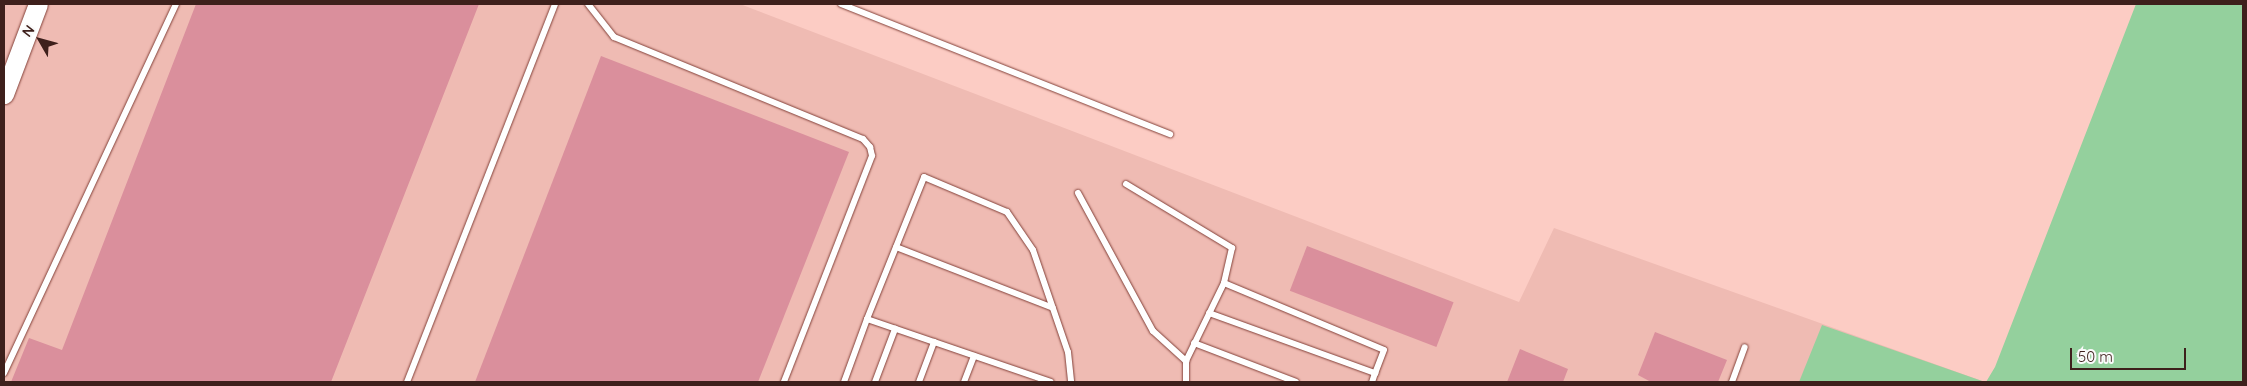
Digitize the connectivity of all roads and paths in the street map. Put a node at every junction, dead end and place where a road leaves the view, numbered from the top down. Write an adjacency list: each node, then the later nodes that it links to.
1 (38, 4): 6 (main road)
2 (176, 4): 21 (lane)
3 (555, 4): 23 (lane)
4 (588, 4): 24 (lane)
5 (841, 4): 7 (lane)
6 (4, 94)
7 (1170, 134)
8 (1126, 184): 11 (lane)
9 (1078, 193): 20 (lane)
10 (896, 247): 12 (lane); 12 (lane); 14 (lane)
11 (1224, 283): 13 (lane); 22 (lane)
12 (1053, 308): 30 (lane)
13 (1209, 313): 17 (lane); 22 (lane)
14 (867, 319): 15 (lane); 25 (lane)
15 (895, 329): 16 (lane); 26 (lane)
16 (934, 342): 19 (lane); 27 (lane)
17 (1194, 343): 20 (lane); 32 (lane)
18 (1746, 347): 34 (lane)
19 (974, 356): 28 (lane); 29 (lane)
20 (1186, 361): 31 (lane)
21 (4, 373)
22 (1375, 373): 33 (lane)
23 (407, 382)
24 (784, 382)
25 (844, 382)
26 (875, 382)
27 (919, 382)
28 (964, 382)
29 (1051, 382)
30 (1071, 382)
31 (1186, 382)
32 (1296, 382)
33 (1372, 382)
34 (1732, 382)

